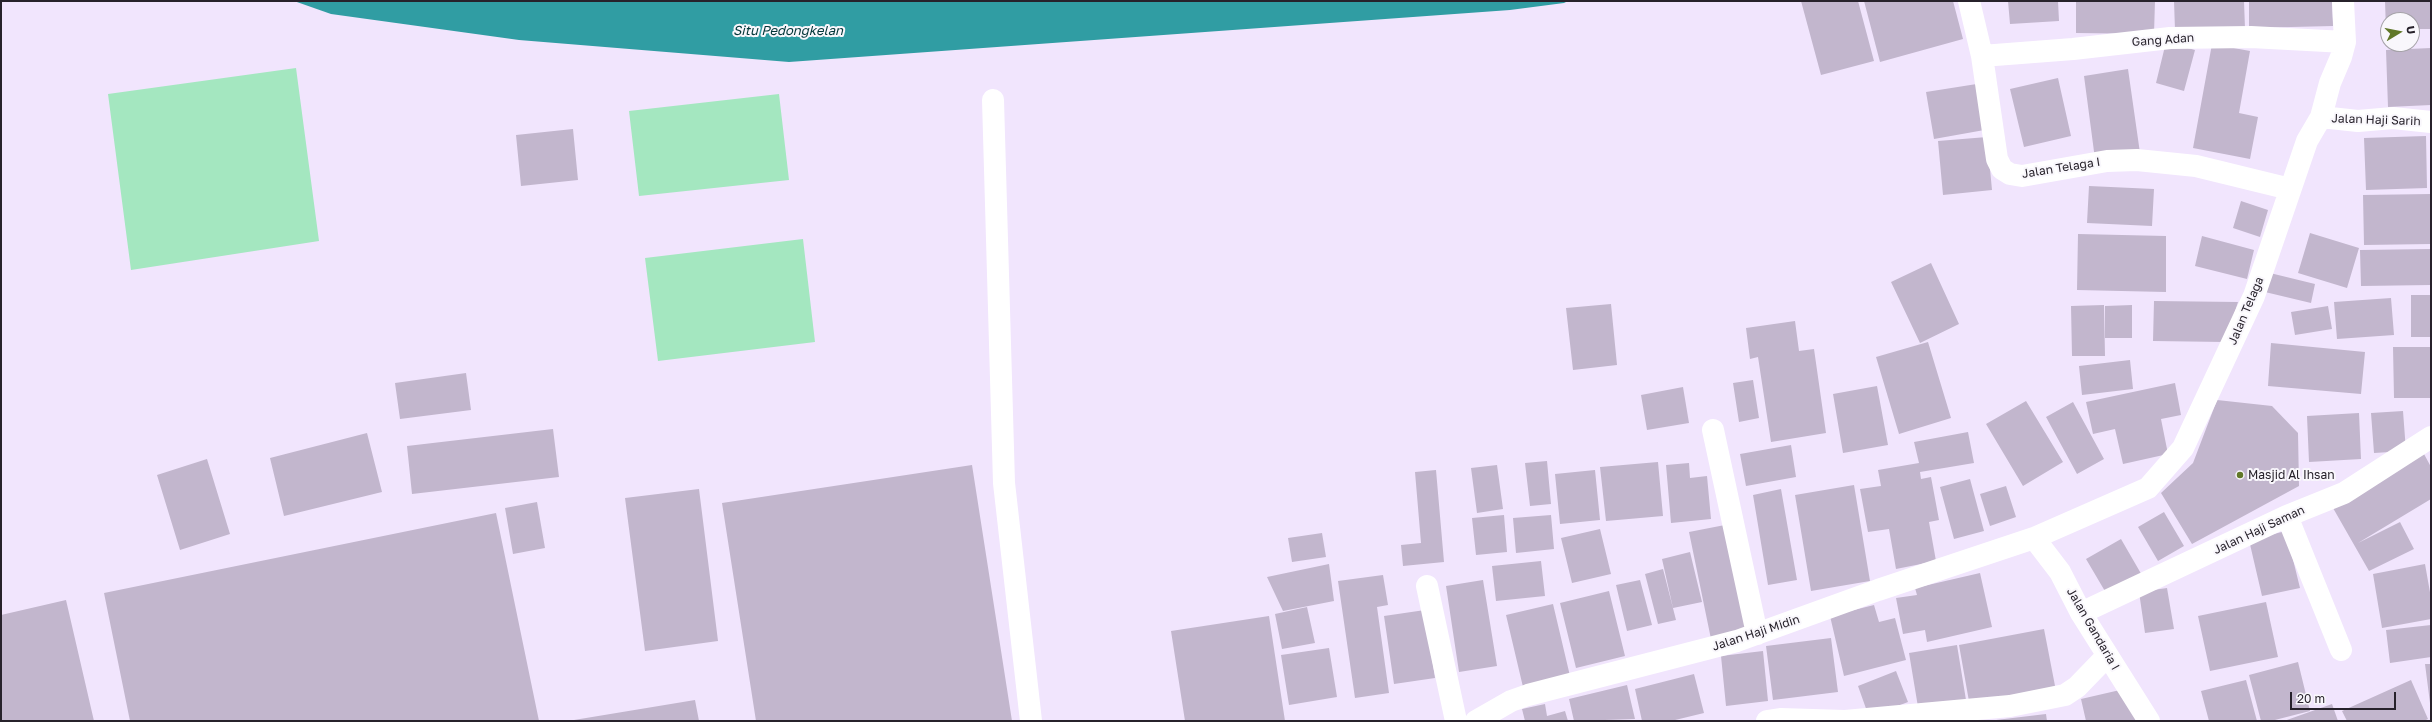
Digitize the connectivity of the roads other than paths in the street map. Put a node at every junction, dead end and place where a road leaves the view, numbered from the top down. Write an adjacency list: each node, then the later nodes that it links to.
1 (1969, 1): 4 (street, Jalan Telaga I)
2 (2343, 1): 3 (street, Jalan Telaga)
3 (2345, 42): 4 (street, Gang Adan); 6 (street, Jalan Telaga)
4 (1982, 56): 8 (street, Jalan Telaga I)
5 (993, 100): 18 (street)
6 (2321, 117): 7 (street, Jalan Haji Sarih); 8 (street, Jalan Telaga)
7 (2431, 122)
8 (2290, 189): 12 (street, Jalan Telaga)
9 (1713, 430): 15 (street)
10 (2431, 437): 11 (street, Jalan Haji Saman)
11 (2287, 516): 14 (street, Jalan Haji Saman); 16 (street)
12 (2034, 538): 14 (street, Jalan Gandaria I); 15 (street, Jalan Haji Midin)
13 (1427, 586): 19 (street)
14 (2081, 613): 17 (street, Jalan Gandaria I)
15 (1757, 634): 20 (street, Jalan Haji Midin)
16 (2341, 650)
17 (2107, 656): 22 (street); 23 (street, Jalan Gandaria I)
18 (1031, 721)
19 (1456, 721)
20 (1476, 721)
21 (1767, 721): 22 (street)
22 (1845, 721)
23 (2149, 721)

